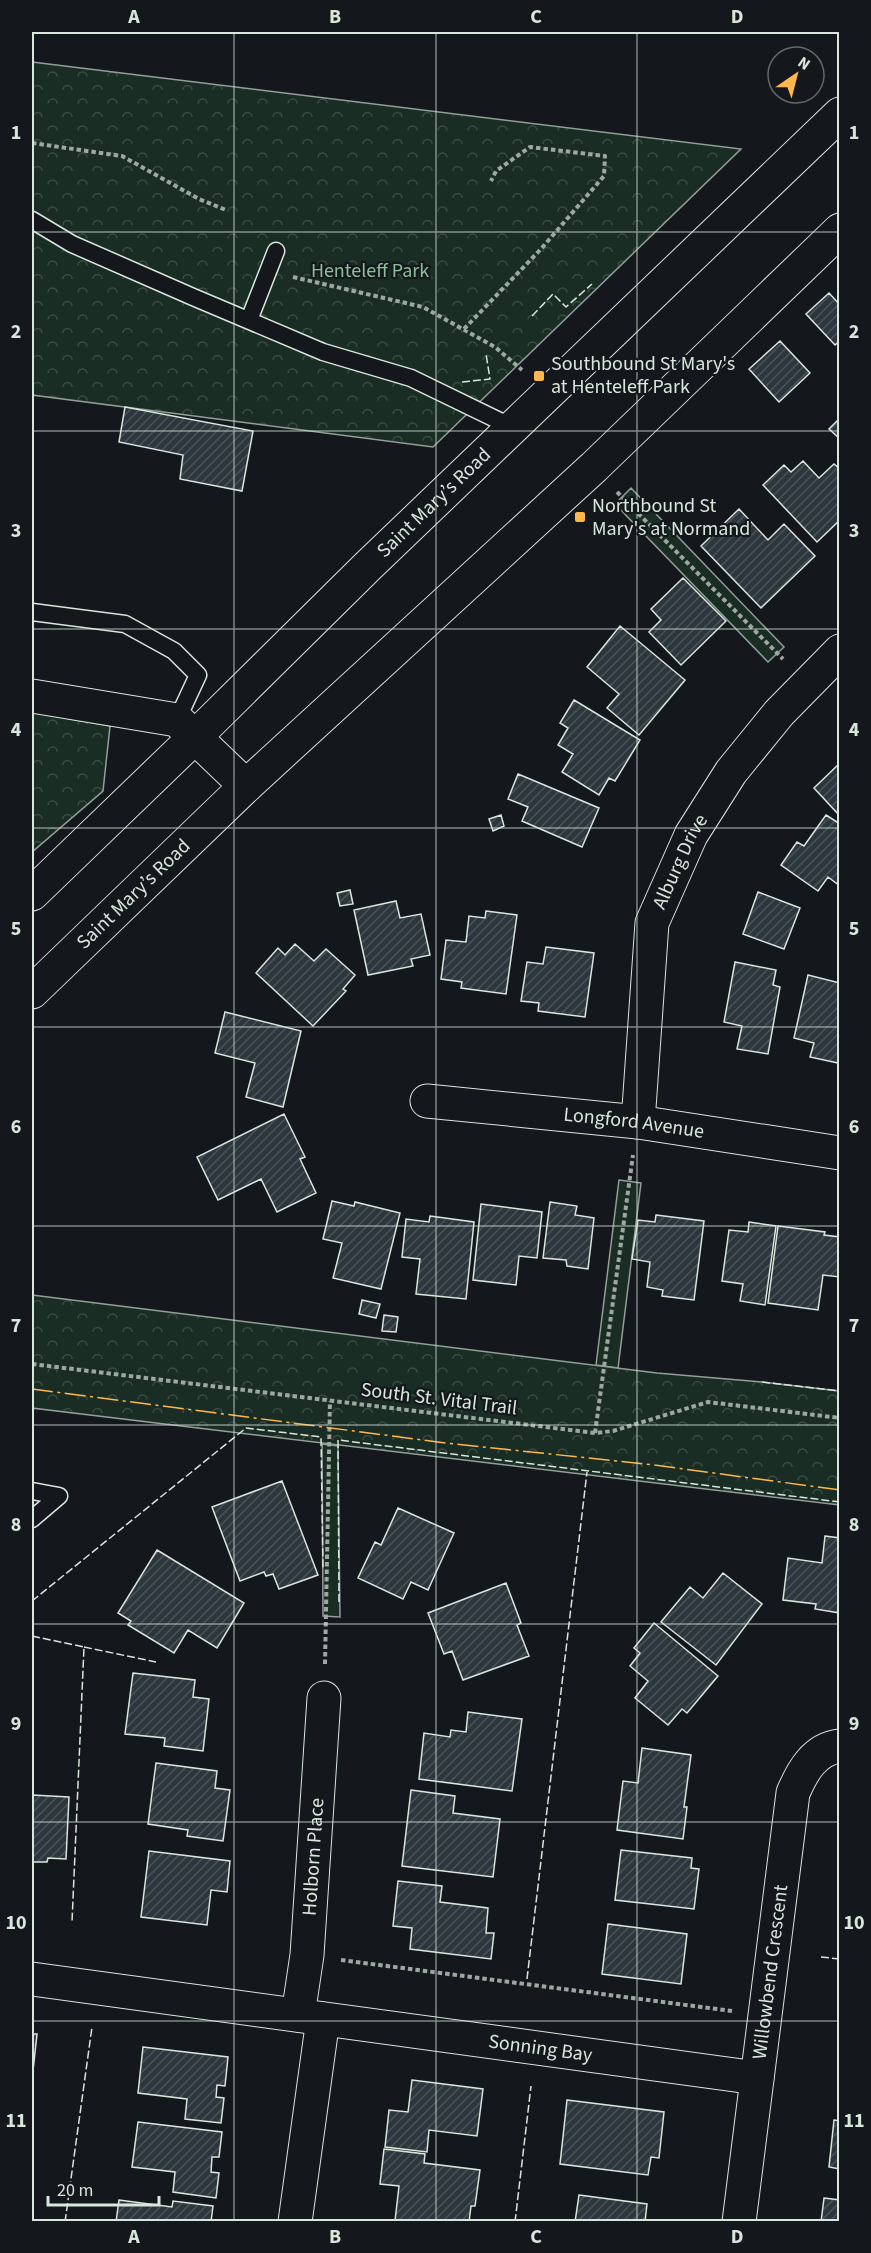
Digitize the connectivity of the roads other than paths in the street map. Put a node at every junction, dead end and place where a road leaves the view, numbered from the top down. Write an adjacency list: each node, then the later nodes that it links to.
1 (840, 114): 6 (street, Saint Mary’s Road)
2 (32, 220): 5 (lane)
3 (840, 230): 11 (street, Saint Mary’s Road)
4 (276, 251): 5 (lane)
5 (249, 320): 6 (lane)
6 (514, 428): 10 (street, Saint Mary’s Road)
7 (32, 612): 10 (lane)
8 (840, 651): 15 (street, Alburg Drive)
9 (32, 696): 10 (street)
10 (186, 728): 11 (street); 12 (street, Saint Mary’s Road)
11 (246, 786): 13 (street, Saint Mary’s Road)
12 (32, 894)
13 (32, 992)
14 (427, 1101): 15 (street, Longford Avenue)
15 (638, 1122): 16 (street, Longford Avenue)
16 (840, 1153)
17 (32, 1491): 18 (lane)
18 (32, 1519)
19 (324, 1698): 22 (street, Holborn Place)
20 (840, 1746): 23 (street, Willowbend Crescent)
21 (32, 1979): 22 (street, Sonning Bay)
22 (310, 2017): 23 (street, Sonning Bay); 24 (street)
23 (757, 2078): 25 (street, Willowbend Crescent)
24 (296, 2222)
25 (739, 2222)

